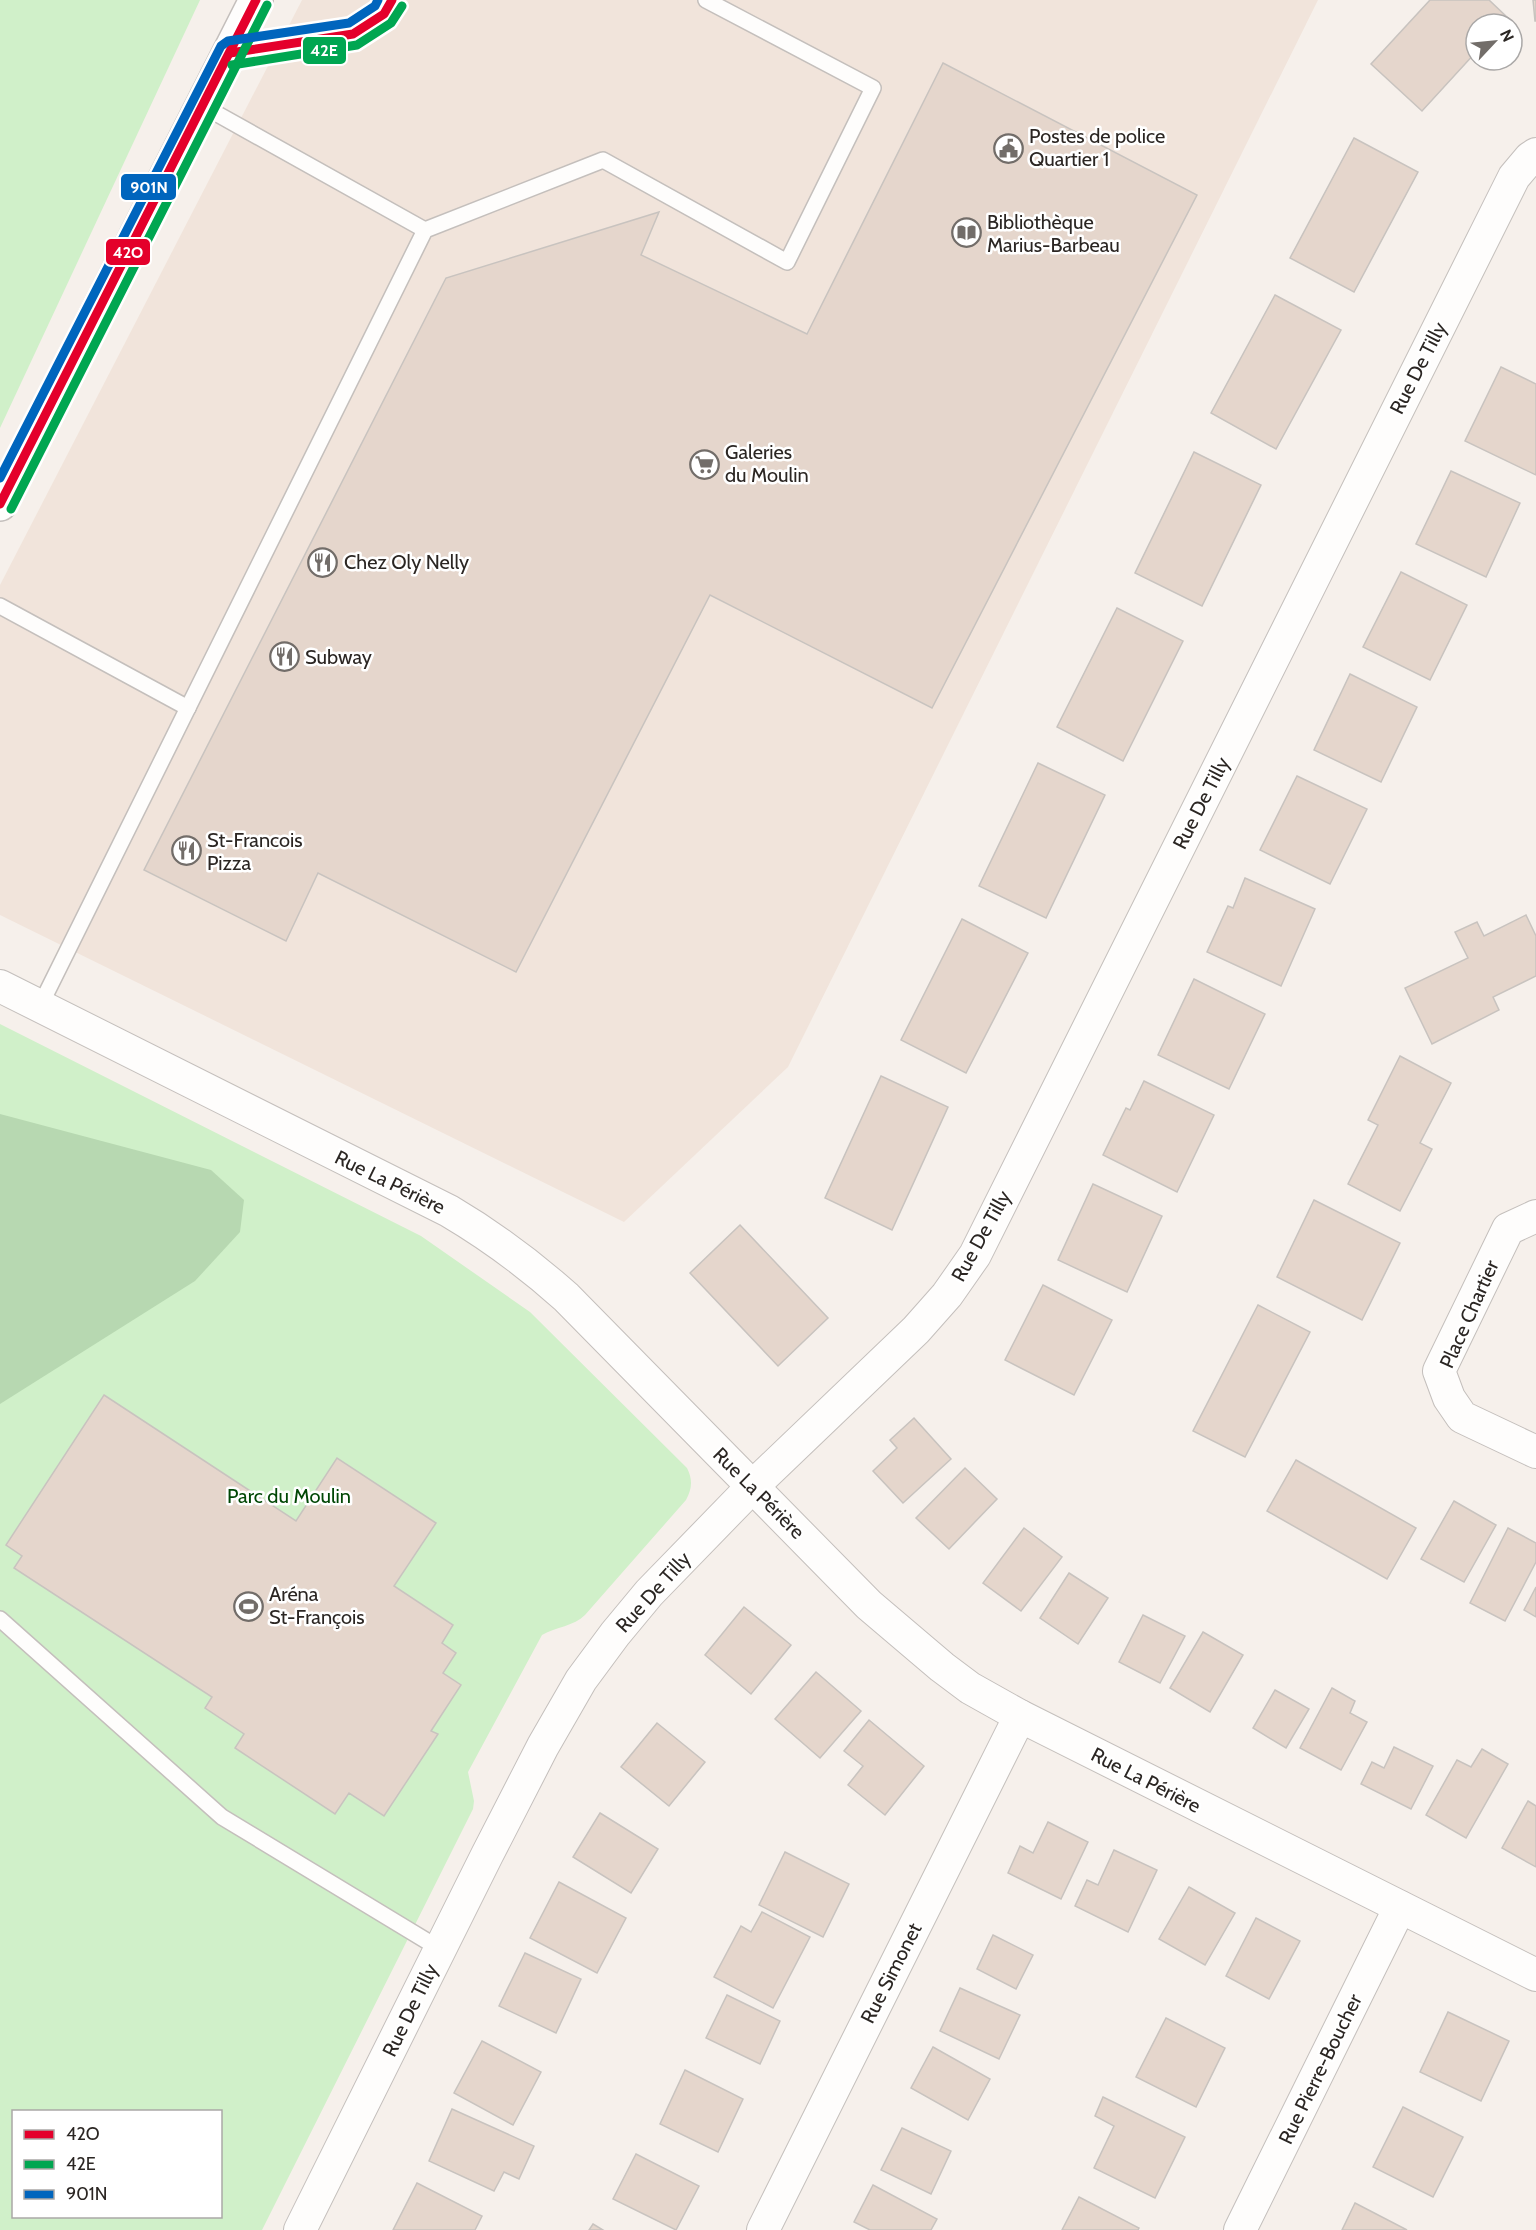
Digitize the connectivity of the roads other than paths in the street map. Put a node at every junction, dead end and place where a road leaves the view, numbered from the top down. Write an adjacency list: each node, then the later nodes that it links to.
1 (256, 0): 4 (street)
2 (392, 0): 4 (lane)
3 (706, 0): 7 (lane)
4 (230, 53): 5 (street)
5 (202, 106): 7 (lane); 8 (street)
6 (1536, 154): 15 (street, Rue De Tilly)
7 (425, 230): 10 (lane)
8 (0, 504)
9 (0, 606): 10 (lane)
10 (188, 708): 12 (lane)
11 (0, 986): 12 (street, Rue La Périère)
12 (40, 1006): 15 (street, Rue La Périère)
13 (1536, 1216): 14 (street, Place Chartier)
14 (1536, 1452)
15 (752, 1487): 17 (street, Rue La Périère); 19 (street, Rue De Tilly)
16 (0, 1619): 19 (lane)
17 (1020, 1716): 18 (street, Rue La Périère); 22 (street, Rue Simonet)
18 (1400, 1907): 20 (street, Rue La Périère); 23 (street, Rue Pierre-Boucher)
19 (440, 1950): 21 (street, Rue De Tilly)
20 (1536, 1976)
21 (300, 2230)
22 (763, 2230)
23 (1240, 2230)

